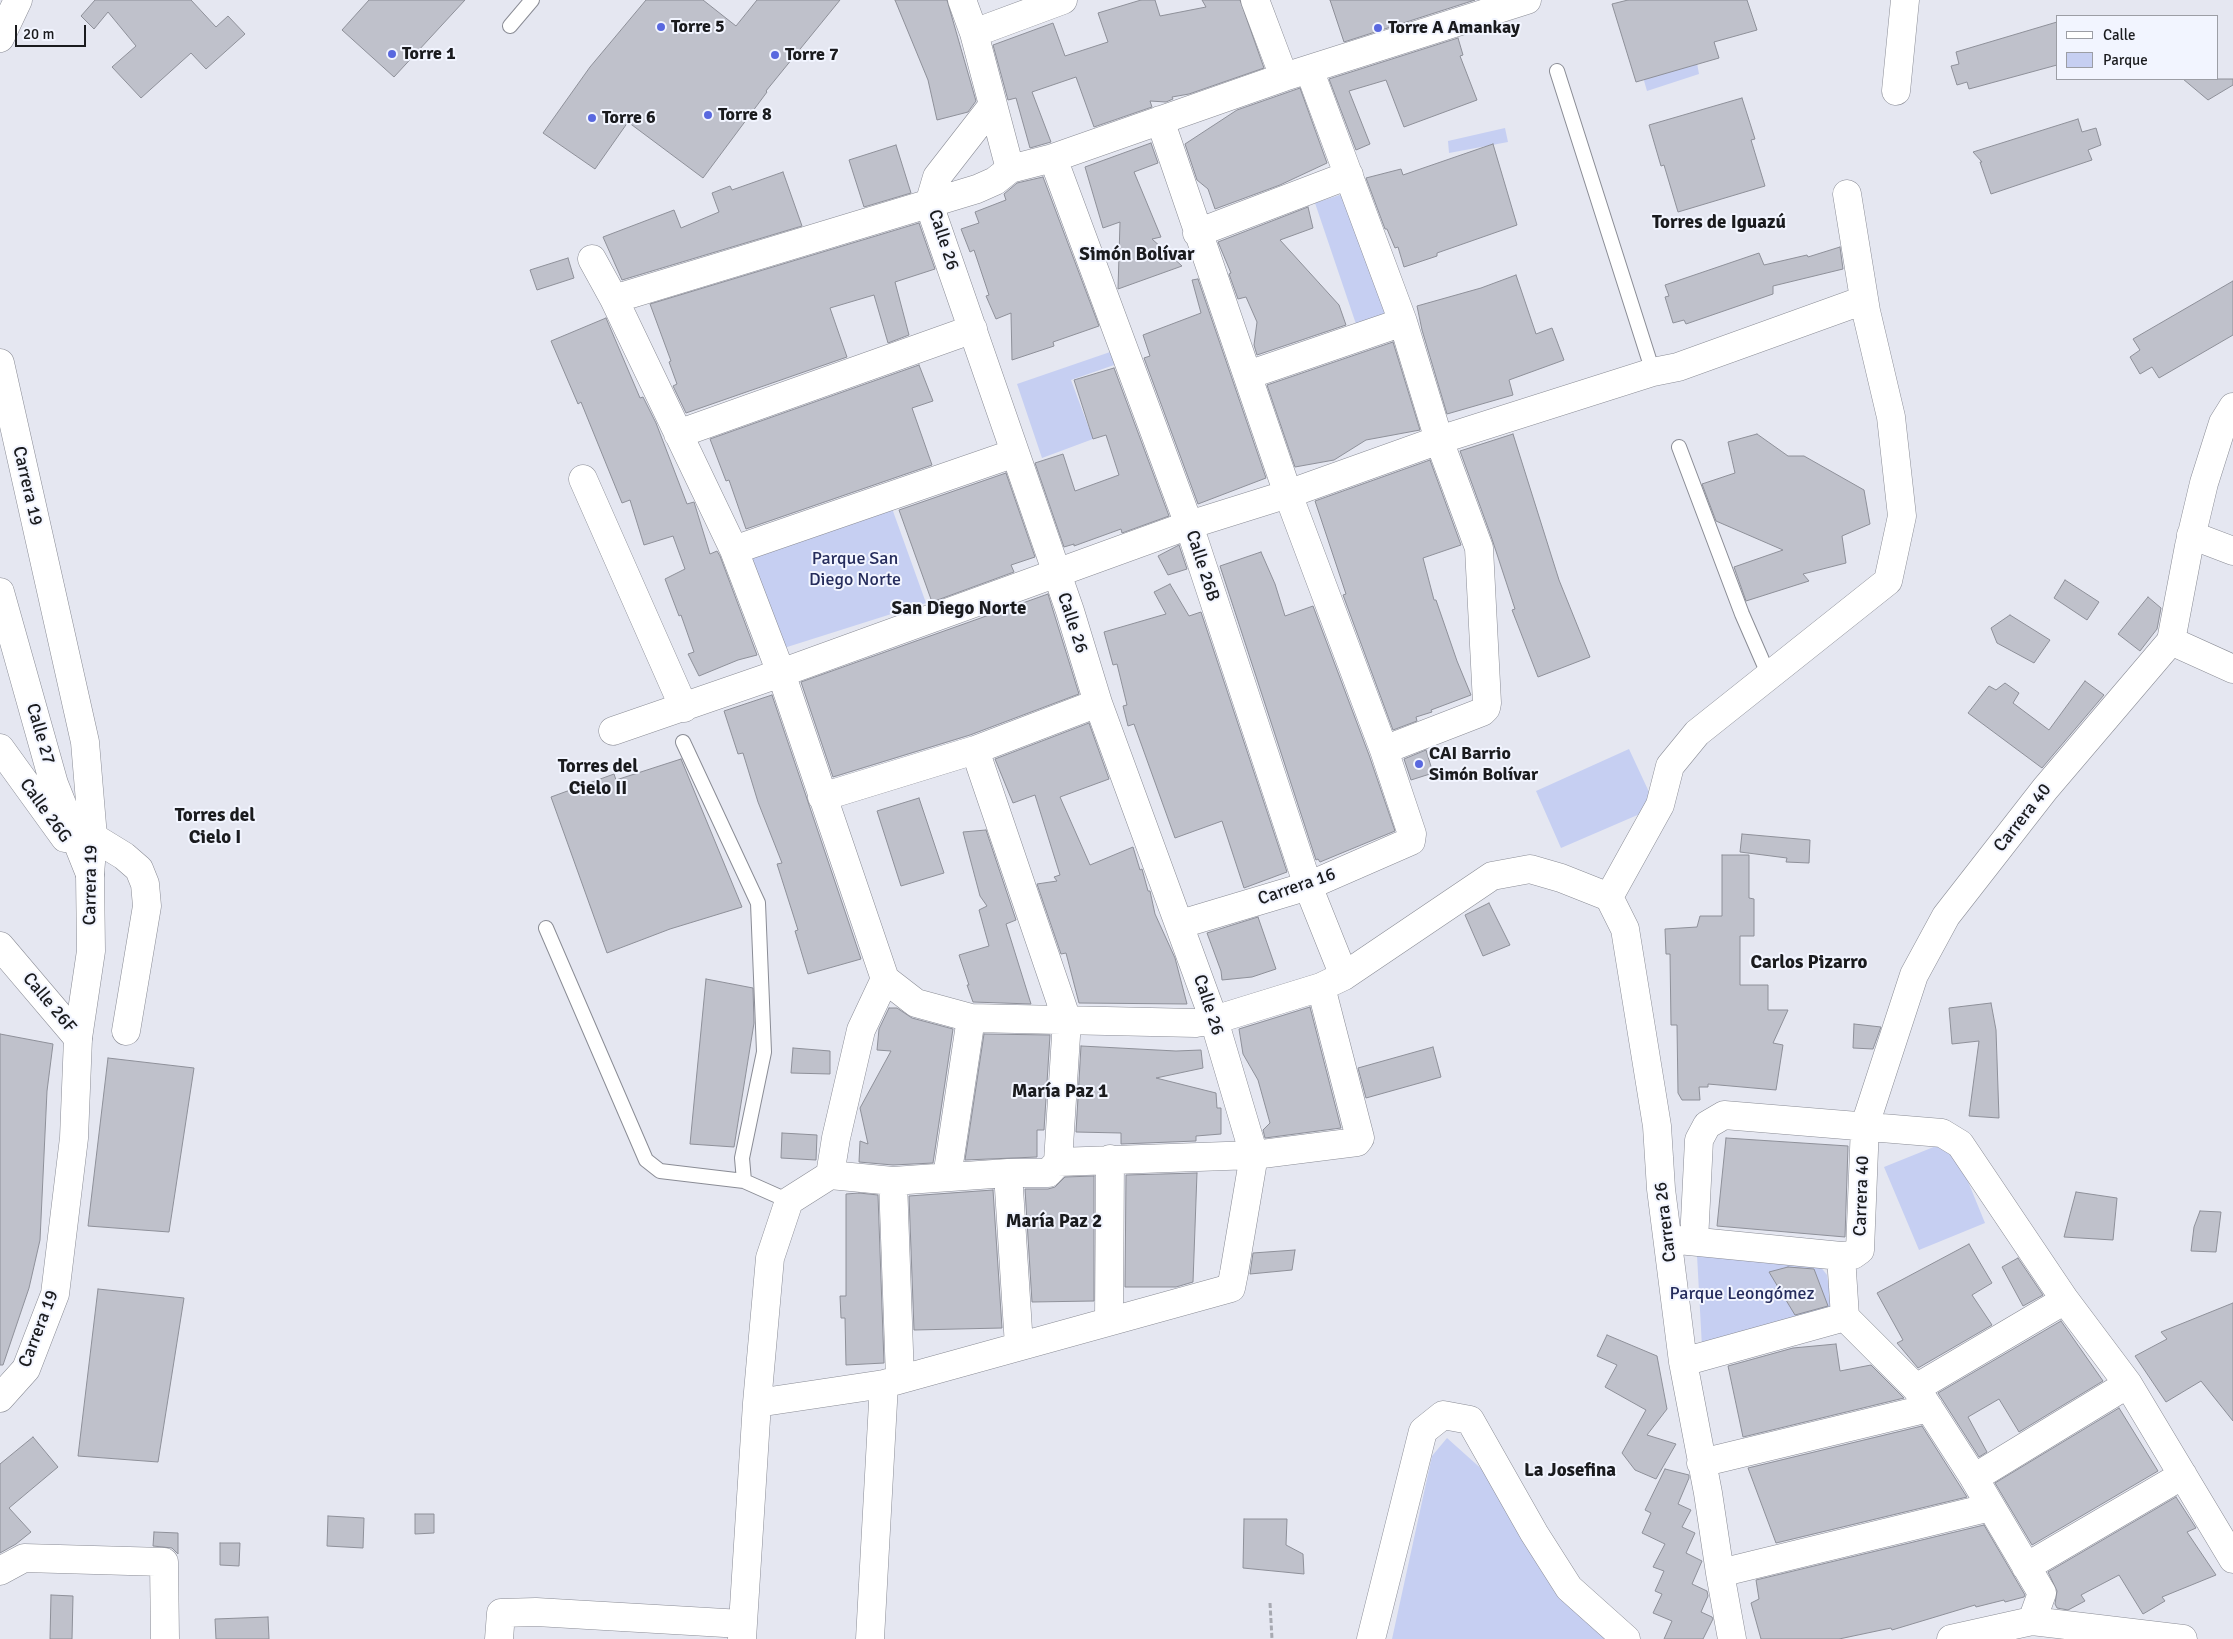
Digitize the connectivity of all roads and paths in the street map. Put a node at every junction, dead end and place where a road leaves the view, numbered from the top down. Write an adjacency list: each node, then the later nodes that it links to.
1 (18, 0): 10 (street)
2 (532, 0): 8 (lane)
3 (962, 0): 9 (street)
4 (1062, 0): 9 (street)
5 (1255, 0): 12 (street)
6 (1905, 0): 13 (street)
7 (1520, 1): 12 (street)
8 (510, 26)
9 (974, 33): 14 (street)
10 (0, 38)
11 (1557, 71): 28 (lane)
12 (1297, 73): 15 (street); 18 (street)
13 (1896, 91)
14 (993, 105): 17 (street); 20 (street, Calle 26)
15 (1160, 120): 16 (street); 21 (street)
16 (1053, 158): 17 (street); 37 (street, Calle 26B)
17 (1010, 169): 20 (street)
18 (1349, 175): 21 (street); 25 (street)
19 (1847, 194): 24 (street)
20 (929, 204): 23 (street); 26 (street, Calle 26)
21 (1197, 233): 29 (street)
22 (592, 259): 23 (street)
23 (614, 299): 31 (street)
24 (1864, 300): 28 (street); 46 (street)
25 (1402, 322): 29 (street); 32 (street)
26 (973, 329): 31 (street); 34 (street, Calle 26)
27 (0, 364): 55 (street, Carrera 19)
28 (1653, 372): 32 (street)
29 (1248, 375): 36 (street)
30 (2230, 419): 38 (street, Carrera 40)
31 (678, 434): 39 (street)
32 (1440, 440): 36 (street); 53 (street)
33 (1679, 447): 46 (lane)
34 (1015, 453): 39 (street); 41 (street, Calle 26)
35 (583, 479): 48 (street)
36 (1288, 494): 37 (street); 53 (street)
37 (1189, 525): 41 (street); 57 (street, Calle 26B)
38 (2191, 535): 40 (street); 43 (street, Carrera 40)
39 (734, 550): 45 (street)
40 (2233, 551)
41 (1055, 573): 45 (street); 47 (street, Calle 26)
42 (0, 592): 56 (street, Calle 27)
43 (2171, 641): 44 (street); 69 (street, Carrera 40)
44 (2233, 669)
45 (781, 673): 48 (street); 54 (street)
46 (1769, 676): 58 (street)
47 (1098, 702): 52 (street); 59 (street, Calle 26)
48 (684, 708): 49 (street)
49 (613, 730)
50 (683, 742): 77 (lane)
51 (0, 748): 56 (street, Calle 26G)
52 (975, 750): 54 (street); 65 (street)
53 (1384, 750): 57 (street, Carrera 16)
54 (822, 797): 62 (street)
55 (93, 837): 56 (street, Carrera 19); 67 (street)
56 (90, 874): 68 (street, Carrera 19)
57 (1308, 886): 59 (street, Carrera 16); 63 (street, Calle 26B)
58 (1609, 897): 63 (street); 79 (street, Carrera 26)
59 (1181, 924): 66 (street, Calle 26)
60 (546, 928): 77 (lane)
61 (0, 946): 68 (street, Calle 26F)
62 (884, 979): 64 (street); 74 (street)
63 (1332, 982): 66 (street); 70 (street, Calle 26B)
64 (971, 1018): 65 (street); 75 (street)
65 (1067, 1020): 66 (street); 72 (street)
66 (1214, 1020): 70 (street, Calle 26)
67 (126, 1031)
68 (78, 1038): 88 (street, Carrera 19)
69 (1865, 1125): 79 (street); 80 (street, Carrera 40); 81 (street)
70 (1254, 1155): 71 (street); 83 (street)
71 (1110, 1159): 72 (street); 83 (street)
72 (1058, 1162): 73 (street)
73 (1008, 1173): 75 (street); 84 (street)
74 (830, 1175): 76 (street); 78 (street)
75 (947, 1177): 76 (street)
76 (893, 1180): 86 (street)
77 (744, 1181): 78 (lane)
78 (789, 1201): 90 (street)
79 (1681, 1240): 80 (street); 85 (street, Carrera 26)
80 (1851, 1253): 82 (street, Carrera 40)
81 (2065, 1300): 87 (street); 89 (street)
82 (1845, 1317): 85 (street); 89 (street)
83 (1109, 1321): 84 (street)
84 (1019, 1346): 86 (street)
85 (1683, 1362): 91 (street, Carrera 26)
86 (892, 1381): 90 (street); 104 (street)
87 (2128, 1384): 92 (street); 93 (street)
88 (0, 1398)
89 (1922, 1398): 91 (street); 93 (street)
90 (757, 1403): 101 (street)
91 (1702, 1462): 98 (street, Carrera 26)
92 (2183, 1475): 95 (street); 96 (street)
93 (1974, 1478): 94 (street)
94 (1991, 1507): 96 (street); 98 (street)
95 (2233, 1559)
96 (2026, 1567): 100 (street)
97 (0, 1571): 102 (street)
98 (1720, 1573): 108 (street, Carrera 26)
99 (1270, 1603): 105 (path)
100 (2032, 1622): 109 (street); 110 (street)
101 (742, 1631): 103 (street)
102 (165, 1639)
103 (499, 1639)
104 (870, 1639)
105 (1272, 1639)
106 (1371, 1639): 107 (street)
107 (1626, 1639)
108 (1732, 1639)
109 (1951, 1639)
110 (2182, 1639)

